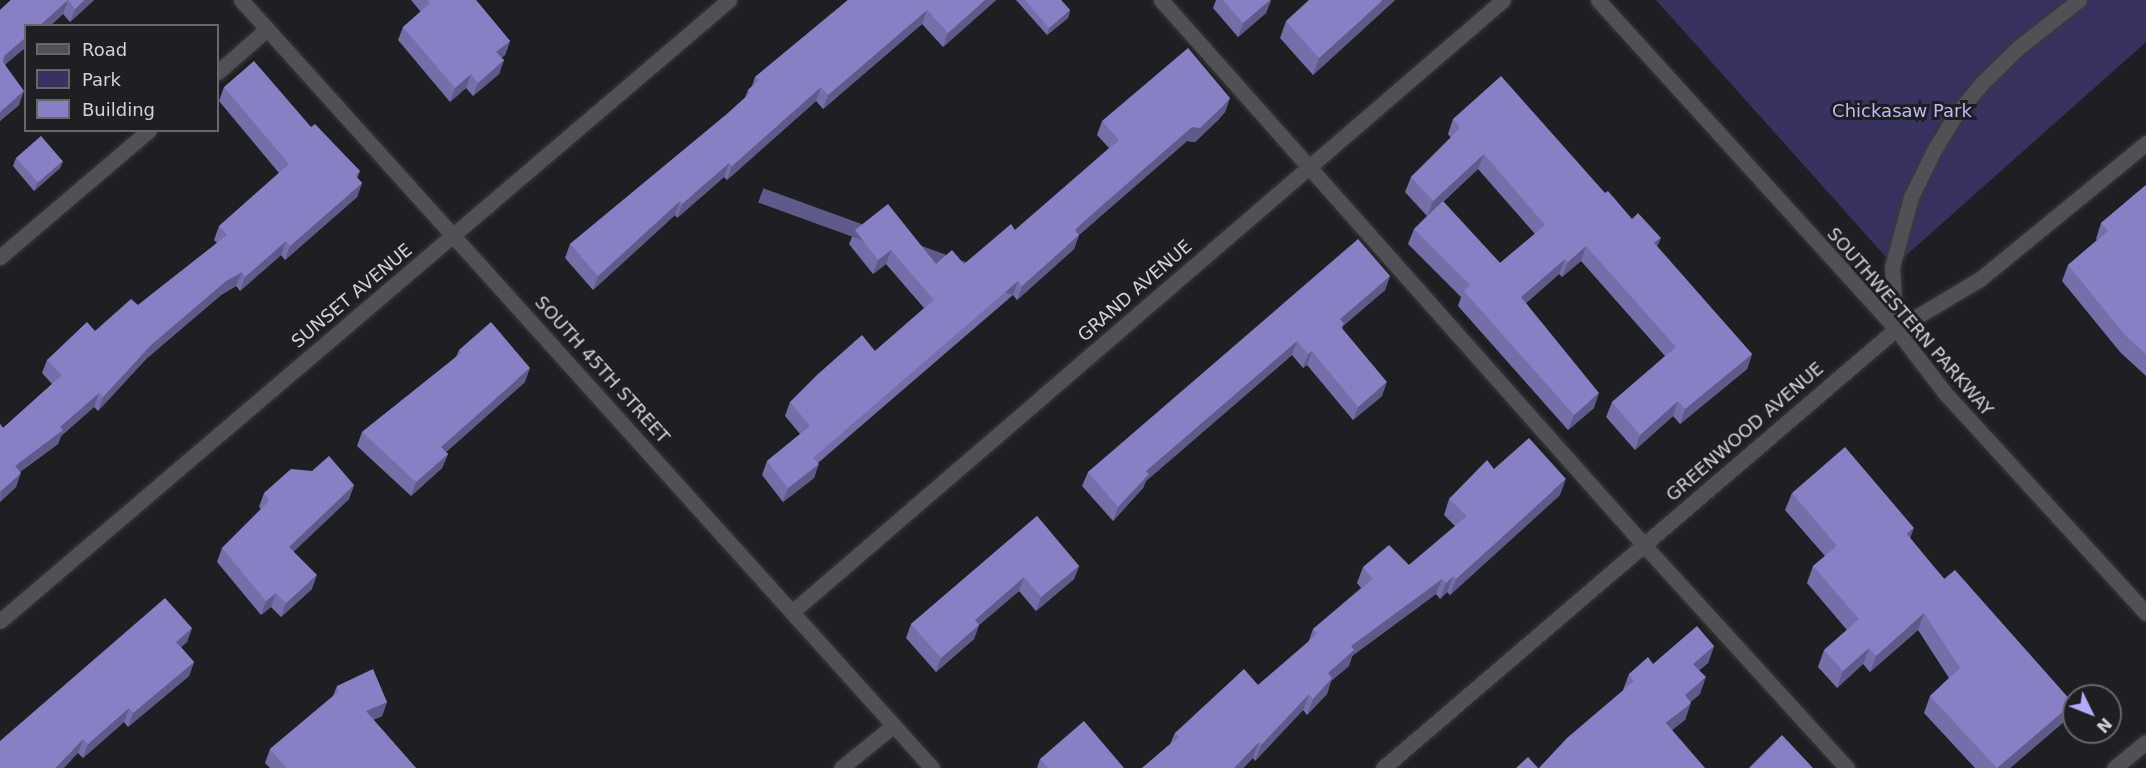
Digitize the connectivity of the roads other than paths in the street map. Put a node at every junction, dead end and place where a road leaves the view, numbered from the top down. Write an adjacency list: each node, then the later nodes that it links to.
1 (241, 0): 7 (street, SOUTH 45TH STREET)
2 (729, 0): 12 (street, SUNSET AVENUE)
3 (1161, 0): 11 (street)
4 (1503, 0): 11 (street, GRAND AVENUE)
5 (1598, 0): 14 (street, SOUTHWESTERN PARKWAY)
6 (2079, 0): 14 (street)
7 (267, 29): 8 (street); 12 (street, SOUTH 45TH STREET)
8 (219, 71)
9 (147, 132): 13 (street)
10 (2146, 143): 14 (street, GREENWOOD AVENUE)
11 (1309, 167): 15 (street); 16 (street, GRAND AVENUE)
12 (453, 235): 16 (street, SOUTH 45TH STREET); 18 (street, SUNSET AVENUE)
13 (0, 257)
14 (1896, 329): 15 (street, GREENWOOD AVENUE); 17 (street, SOUTHWESTERN PARKWAY)
15 (1644, 545): 23 (street, GREENWOOD AVENUE); 24 (street)
16 (792, 612): 19 (street, SOUTH 45TH STREET)
17 (2146, 613)
18 (0, 621)
19 (894, 725): 21 (street); 22 (street, SOUTH 45TH STREET)
20 (2146, 741): 25 (street)
21 (841, 768)
22 (932, 768)
23 (1383, 768)
24 (1847, 768)
25 (2114, 768)

